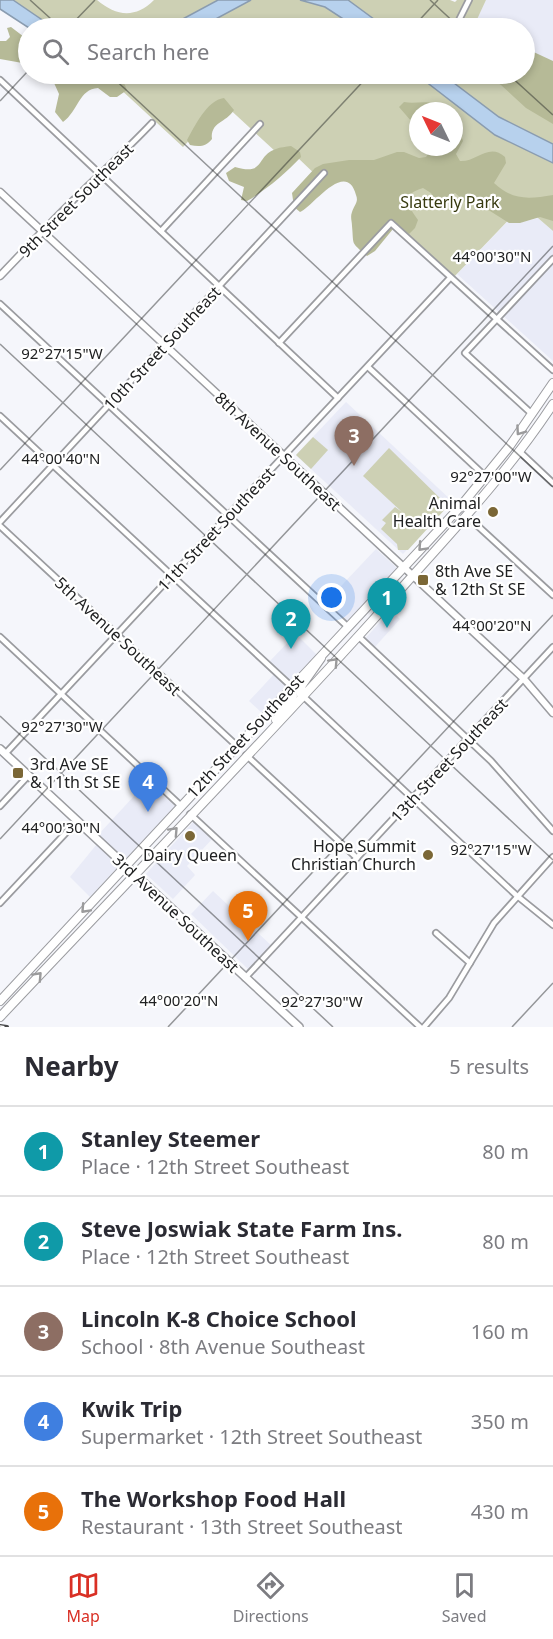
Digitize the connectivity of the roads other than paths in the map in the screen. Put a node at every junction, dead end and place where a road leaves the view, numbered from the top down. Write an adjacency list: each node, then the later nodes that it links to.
1 (469, 0): 2 (street)
2 (460, 18)
3 (0, 80): 7 (street)
4 (152, 123): 7 (street, 9th Street Southeast)
5 (260, 124): 10 (street)
6 (324, 173): 14 (street, 10th Street Southeast)
7 (100, 175): 9 (street, 9th Street Southeast); 10 (street)
8 (0, 192): 9 (street, 8th Avenue Southeast)
9 (43, 231): 12 (street, 9th Street Southeast); 18 (street, 8th Avenue Southeast)
10 (161, 231): 14 (street)
11 (553, 259): 16 (street)
12 (0, 276)
13 (450, 278): 16 (street); 17 (street); 19 (street, 11th Street Southeast)
14 (219, 285): 17 (street); 18 (street, 10th Street Southeast)
15 (0, 304): 24 (street)
16 (496, 320): 20 (street); 25 (street)
17 (279, 343): 22 (street)
18 (164, 345): 24 (street, 10th Street Southeast); 28 (street, 8th Avenue Southeast)
19 (368, 367): 22 (street, 11th Street Southeast); 30 (street)
20 (553, 370)
21 (553, 383): 25 (main road, 12th Street Southeast)
22 (338, 398): 28 (street, 11th Street Southeast)
23 (553, 404): 27 (main road, 12th Street Southeast)
24 (108, 405): 29 (street, 10th Street Southeast); 32 (street)
25 (532, 414): 30 (main road, 12th Street Southeast, one-way to 30)
26 (0, 416): 29 (street)
27 (520, 453): 31 (street); 33 (main road, 12th Street Southeast)
28 (284, 456): 32 (street, 11th Street Southeast); 35 (street, 8th Avenue Southeast)
29 (53, 466): 34 (street, 10th Street Southeast); 36 (street)
30 (486, 477): 35 (main road, 12th Street Southeast, one-way to 35)
31 (553, 483)
32 (228, 516): 36 (street, 11th Street Southeast); 39 (street)
33 (468, 516): 37 (main road, 12th Street Southeast); 38 (street)
34 (0, 524): 40 (street, 5th Avenue Southeast)
35 (404, 568): 37 (street, 8th Avenue Southeast); 39 (main road, 12th Street Southeast)
36 (171, 576): 40 (street, 11th Street Southeast); 46 (street)
37 (412, 576): 41 (main road, 12th Street Southeast); 45 (street, 8th Avenue Southeast)
38 (553, 595)
39 (348, 627): 44 (main road, 12th Street Southeast)
40 (117, 635): 47 (street, 11th Street Southeast); 52 (street, 5th Avenue Southeast)
41 (358, 636): 48 (main road, 12th Street Southeast, one-way to 41); 51 (street)
42 (0, 638): 47 (street)
43 (553, 646): 45 (street, 13th Street Southeast)
44 (322, 653): 46 (main road, 12th Street Southeast); 48 (main road)
45 (524, 679): 49 (street, 8th Avenue Southeast); 51 (street, 13th Street Southeast)
46 (291, 686): 50 (main road); 52 (main road, 12th Street Southeast)
47 (62, 694): 53 (street, 11th Street Southeast); 58 (street)
48 (303, 696): 50 (main road, 12th Street Southeast); 56 (street)
49 (553, 713)
50 (272, 728): 54 (main road, 12th Street Southeast)
51 (468, 738): 56 (street, 13th Street Southeast); 61 (street)
52 (237, 746): 58 (main road, 12th Street Southeast)
53 (2, 752): 55 (main road, 3rd Avenue Southeast)
54 (246, 755): 59 (main road, 12th Street Southeast); 63 (street)
55 (28, 776): 57 (street); 60 (main road, 3rd Avenue Southeast)
56 (413, 798): 63 (street, 13th Street Southeast); 66 (street)
57 (0, 806)
58 (181, 806): 64 (main road, 12th Street Southeast)
59 (190, 814): 65 (main road, 12th Street Southeast, one-way to 59); 68 (street)
60 (77, 821): 64 (main road, 3rd Avenue Southeast); 67 (street)
61 (553, 831)
62 (553, 857): 66 (street)
63 (357, 858): 68 (street, 13th Street Southeast)
64 (125, 866): 65 (main road, 3rd Avenue Southeast); 73 (main road, 12th Street Southeast, one-way to 73)
65 (134, 874): 72 (main road, 3rd Avenue Southeast); 74 (main road, 12th Street Southeast, one-way to 65)
66 (516, 895): 69 (street); 71 (street)
67 (0, 903)
68 (301, 917): 72 (street, 13th Street Southeast); 76 (street)
69 (553, 925)
70 (436, 933): 71 (street)
71 (470, 963): 76 (street)
72 (245, 978): 75 (main road, 3rd Avenue Southeast)
73 (2, 997)
74 (0, 1017)
75 (299, 1027)
76 (422, 1027)

